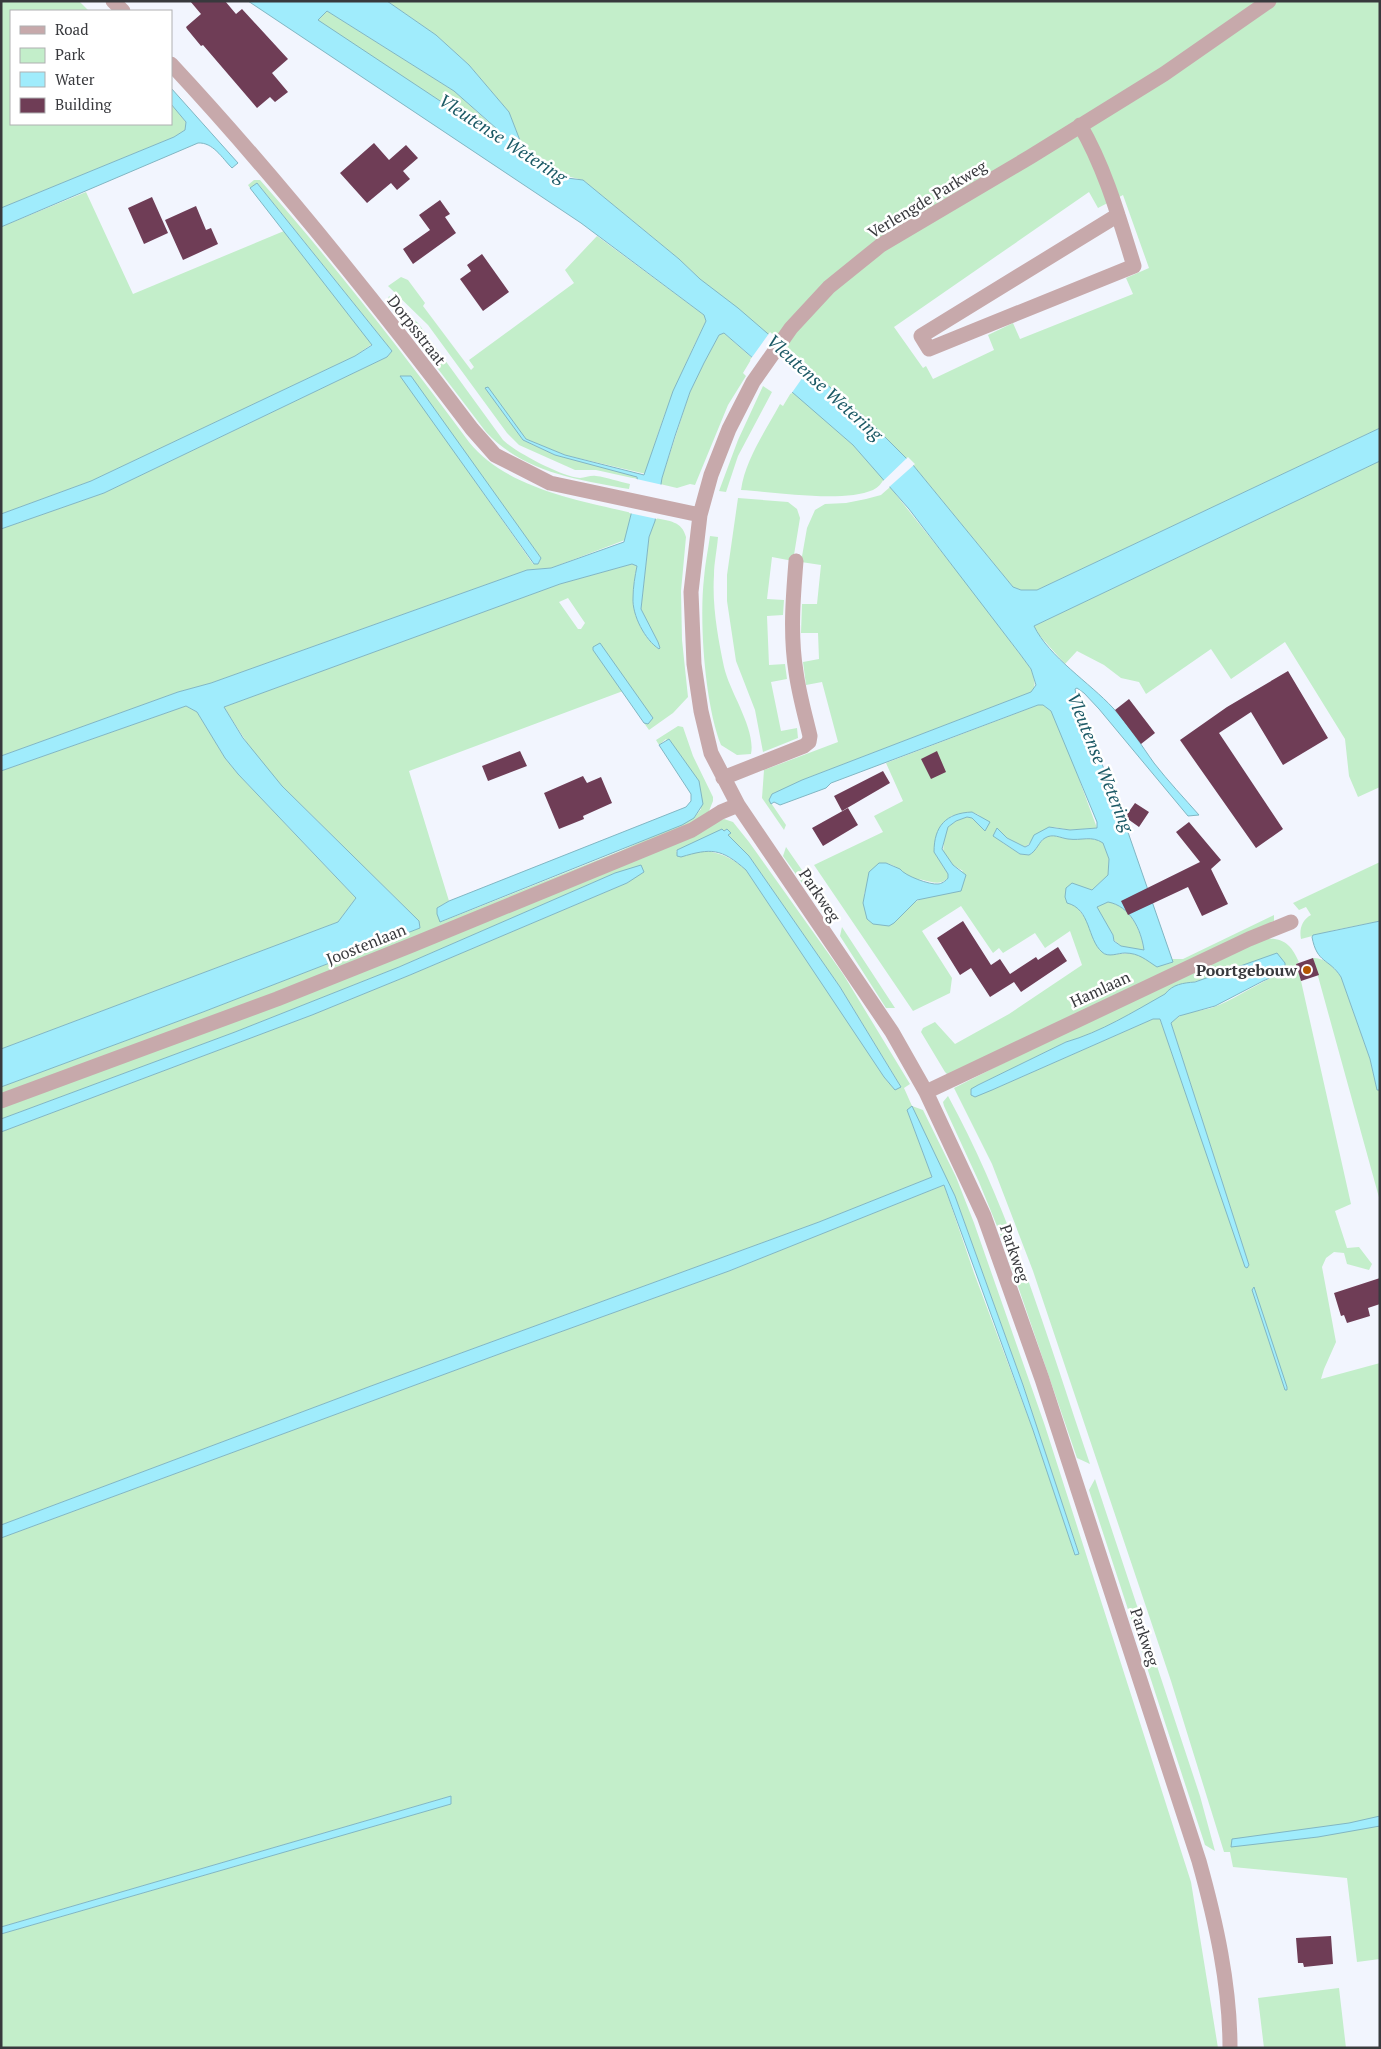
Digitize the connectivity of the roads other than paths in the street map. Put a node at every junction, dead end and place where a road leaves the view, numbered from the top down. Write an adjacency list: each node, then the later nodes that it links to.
1 (113, 1): 3 (street)
2 (1270, 1): 5 (street, Verlengde Parkweg)
3 (122, 10)
4 (172, 65): 7 (street, Dorpsstraat)
5 (1080, 125): 6 (street); 7 (street, Verlengde Parkweg)
6 (1118, 215): 6 (street)
7 (700, 515): 9 (street, Parkweg)
8 (796, 561): 9 (street)
9 (723, 778): 10 (street, Parkweg)
10 (738, 805): 12 (street, Parkweg); 13 (street, Joostenlaan)
11 (1291, 922): 12 (street, Hamlaan)
12 (926, 1092): 14 (street, Parkweg)
13 (1, 1101)
14 (1230, 2048)

